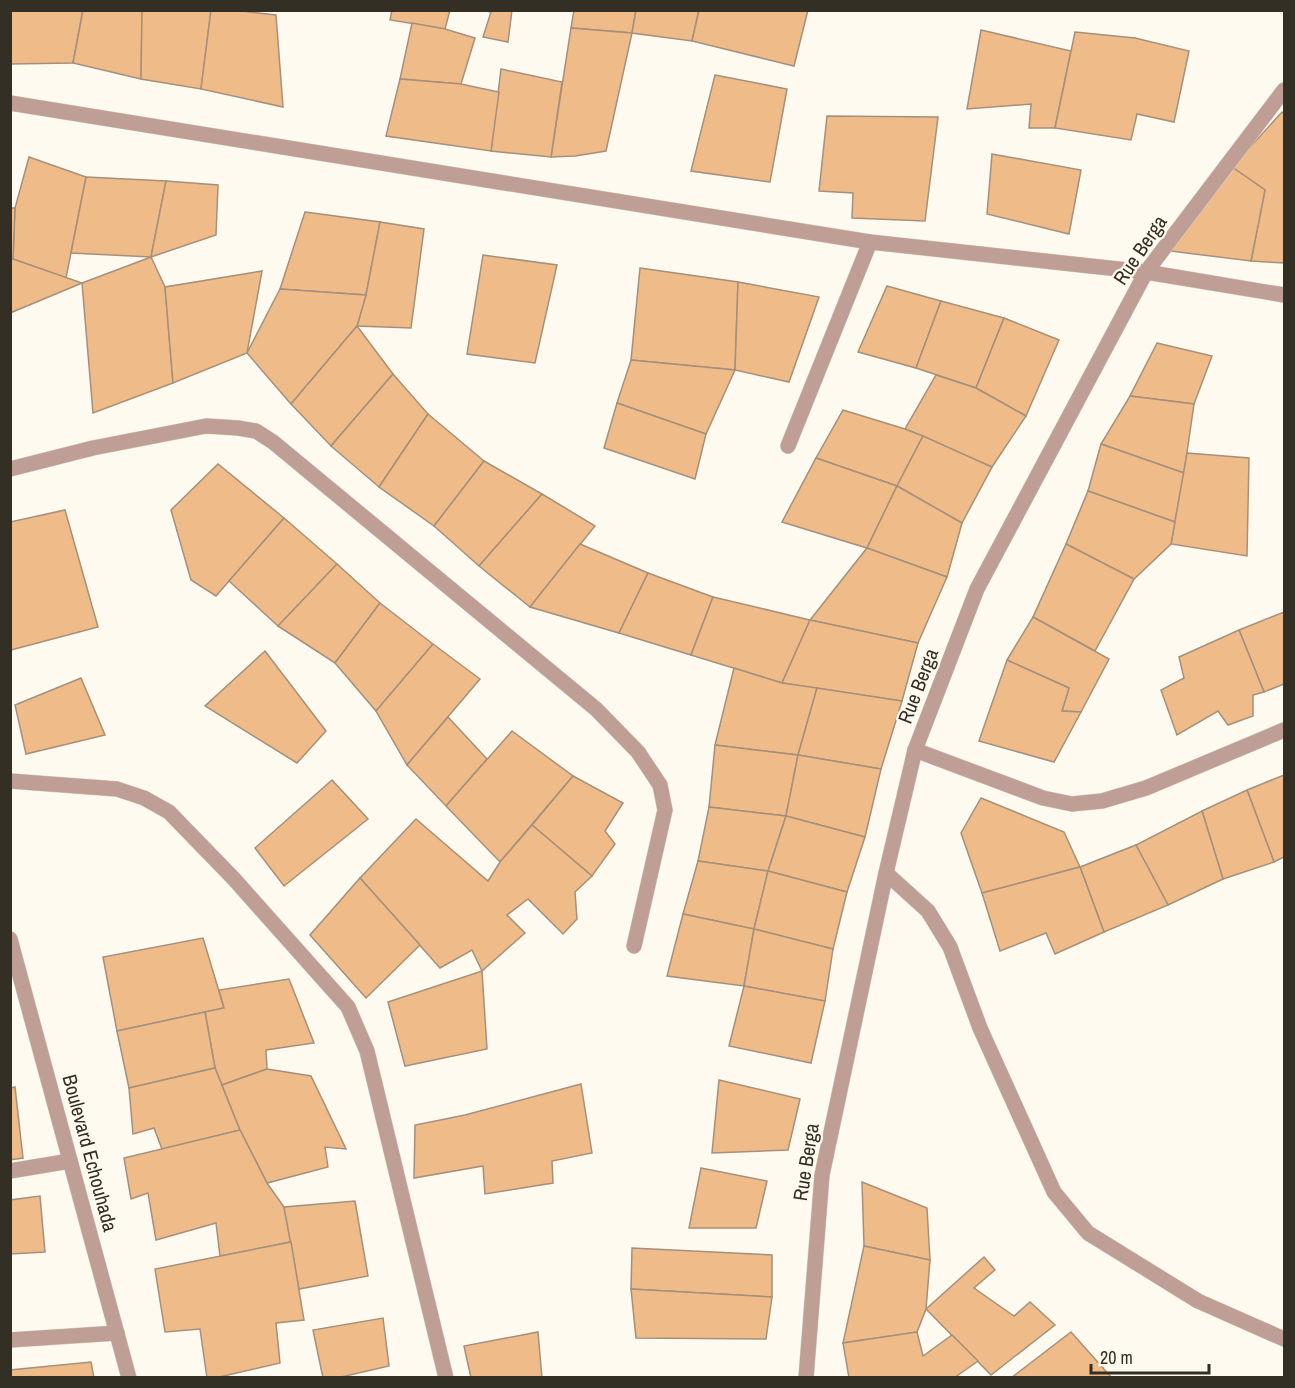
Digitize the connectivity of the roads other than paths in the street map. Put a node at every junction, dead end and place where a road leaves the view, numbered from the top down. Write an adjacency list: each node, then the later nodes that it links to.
1 (1284, 90): 4 (street, Rue Berga)
2 (10, 103): 3 (street)
3 (870, 242): 4 (street); 6 (street)
4 (1146, 272): 5 (street); 9 (street, Rue Berga)
5 (1284, 295)
6 (788, 446)
7 (10, 469): 13 (street)
8 (1284, 730): 9 (street)
9 (915, 750): 11 (street, Rue Berga)
10 (10, 781): 20 (street)
11 (886, 873): 17 (street); 21 (street, Rue Berga)
12 (10, 939): 14 (street, Boulevard Echouhada)
13 (634, 946)
14 (70, 1161): 15 (street); 16 (street, Boulevard Echouhada)
15 (10, 1171)
16 (117, 1333): 18 (street); 19 (street, Boulevard Echouhada)
17 (1284, 1339)
18 (10, 1340)
19 (129, 1377)
20 (446, 1377)
21 (806, 1377)

